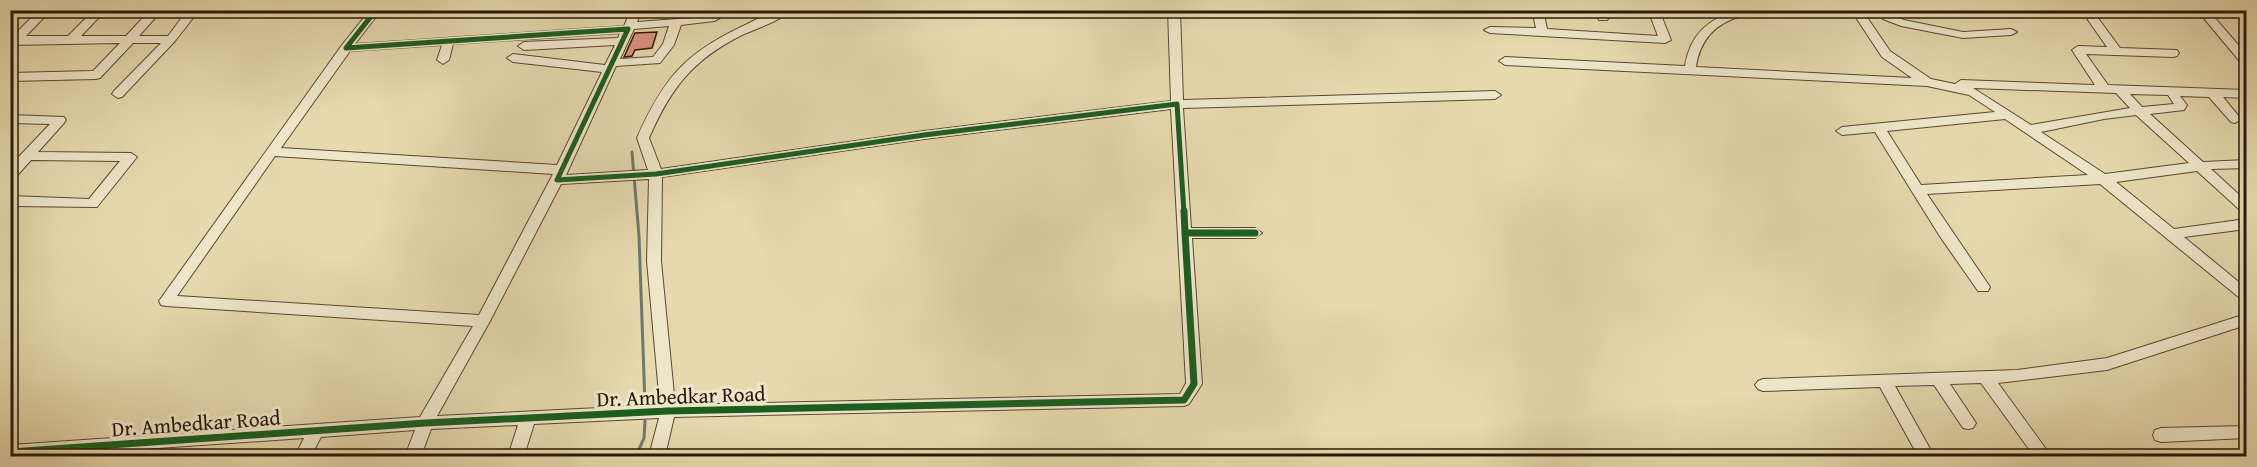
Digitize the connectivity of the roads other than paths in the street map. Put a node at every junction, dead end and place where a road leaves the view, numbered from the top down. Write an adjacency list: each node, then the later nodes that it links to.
1 (46, 10): 29 (street)
2 (101, 10): 25 (street)
3 (157, 10): 26 (street)
4 (376, 10): 31 (street)
5 (636, 10): 22 (street)
6 (786, 10): 61 (street)
7 (1173, 10): 49 (street)
8 (1537, 10): 23 (street)
9 (1653, 10): 23 (street)
10 (1760, 10): 16 (street)
11 (1856, 10): 41 (street)
12 (1884, 10): 24 (street)
13 (2086, 10): 32 (street)
14 (2202, 10): 37 (street)
15 (2241, 10): 17 (main road)
16 (1744, 11): 39 (street)
17 (2247, 12)
18 (187, 18): 27 (street)
19 (714, 18): 20 (street)
20 (676, 22): 22 (street); 38 (street)
21 (1490, 30): 23 (street)
22 (627, 32): 28 (street); 30 (street); 38 (street)
23 (1542, 32)
24 (2011, 32)
25 (72, 39): 26 (street); 29 (street)
26 (130, 39): 27 (street); 40 (street)
27 (171, 39): 46 (street)
28 (449, 40): 31 (street); 35 (street)
29 (13, 43)
30 (524, 46)
31 (346, 48): 57 (street)
32 (2116, 51): 33 (street); 42 (street)
33 (2173, 53)
34 (513, 58): 38 (street)
35 (442, 60)
36 (1505, 61): 39 (street)
37 (2247, 61)
38 (611, 66): 63 (street)
39 (1690, 71): 41 (street)
40 (10, 77)
41 (1929, 82): 42 (street); 51 (street)
42 (2104, 89): 43 (street)
43 (2119, 89): 44 (street); 50 (street)
44 (2171, 91): 45 (street); 50 (street)
45 (2213, 93): 47 (street); 53 (street)
46 (118, 94)
47 (2247, 94)
48 (1496, 95): 49 (street)
49 (1177, 104): 61 (street); 69 (street)
50 (2139, 111): 55 (street); 60 (street)
51 (2007, 115): 54 (street); 55 (street)
52 (10, 118): 58 (street)
53 (2235, 119)
54 (1878, 127): 56 (street); 65 (street)
55 (2029, 130): 64 (street)
56 (1842, 131)
57 (272, 152): 63 (street); 75 (street)
58 (28, 156): 62 (street); 66 (street)
59 (2247, 164): 60 (street)
60 (2199, 166): 64 (street); 67 (street)
61 (657, 174): 63 (street); 80 (street)
62 (10, 175)
63 (559, 175): 75 (street)
64 (2102, 179): 65 (street); 71 (street)
65 (1920, 190): 72 (street)
66 (10, 201)
67 (2247, 208)
68 (2247, 224): 71 (street)
69 (1185, 233): 70 (street); 80 (street, Dr. Ambedkar Road)
70 (1255, 233)
71 (2172, 234): 73 (street)
72 (1983, 287)
73 (2247, 296)
74 (2247, 320): 76 (street)
75 (483, 321): 82 (street)
76 (1985, 377): 77 (street); 95 (street)
77 (1938, 379): 78 (street); 83 (street)
78 (1884, 381): 79 (street); 94 (street)
79 (1763, 385)
80 (668, 411): 81 (street, Dr. Ambedkar Road); 93 (street)
81 (528, 419): 82 (street, Dr. Ambedkar Road); 92 (street)
82 (425, 423): 84 (street, Dr. Ambedkar Road); 91 (street)
83 (1968, 423)
84 (316, 431): 87 (street, Dr. Ambedkar Road); 90 (street)
85 (2247, 432): 86 (street)
86 (2161, 435)
87 (130, 450): 89 (street, Dr. Ambedkar Road)
88 (10, 452): 89 (street, Dr. Ambedkar Road)
89 (48, 453)
90 (303, 456)
91 (413, 456)
92 (516, 456)
93 (657, 456)
94 (1926, 456)
95 (2043, 456)

